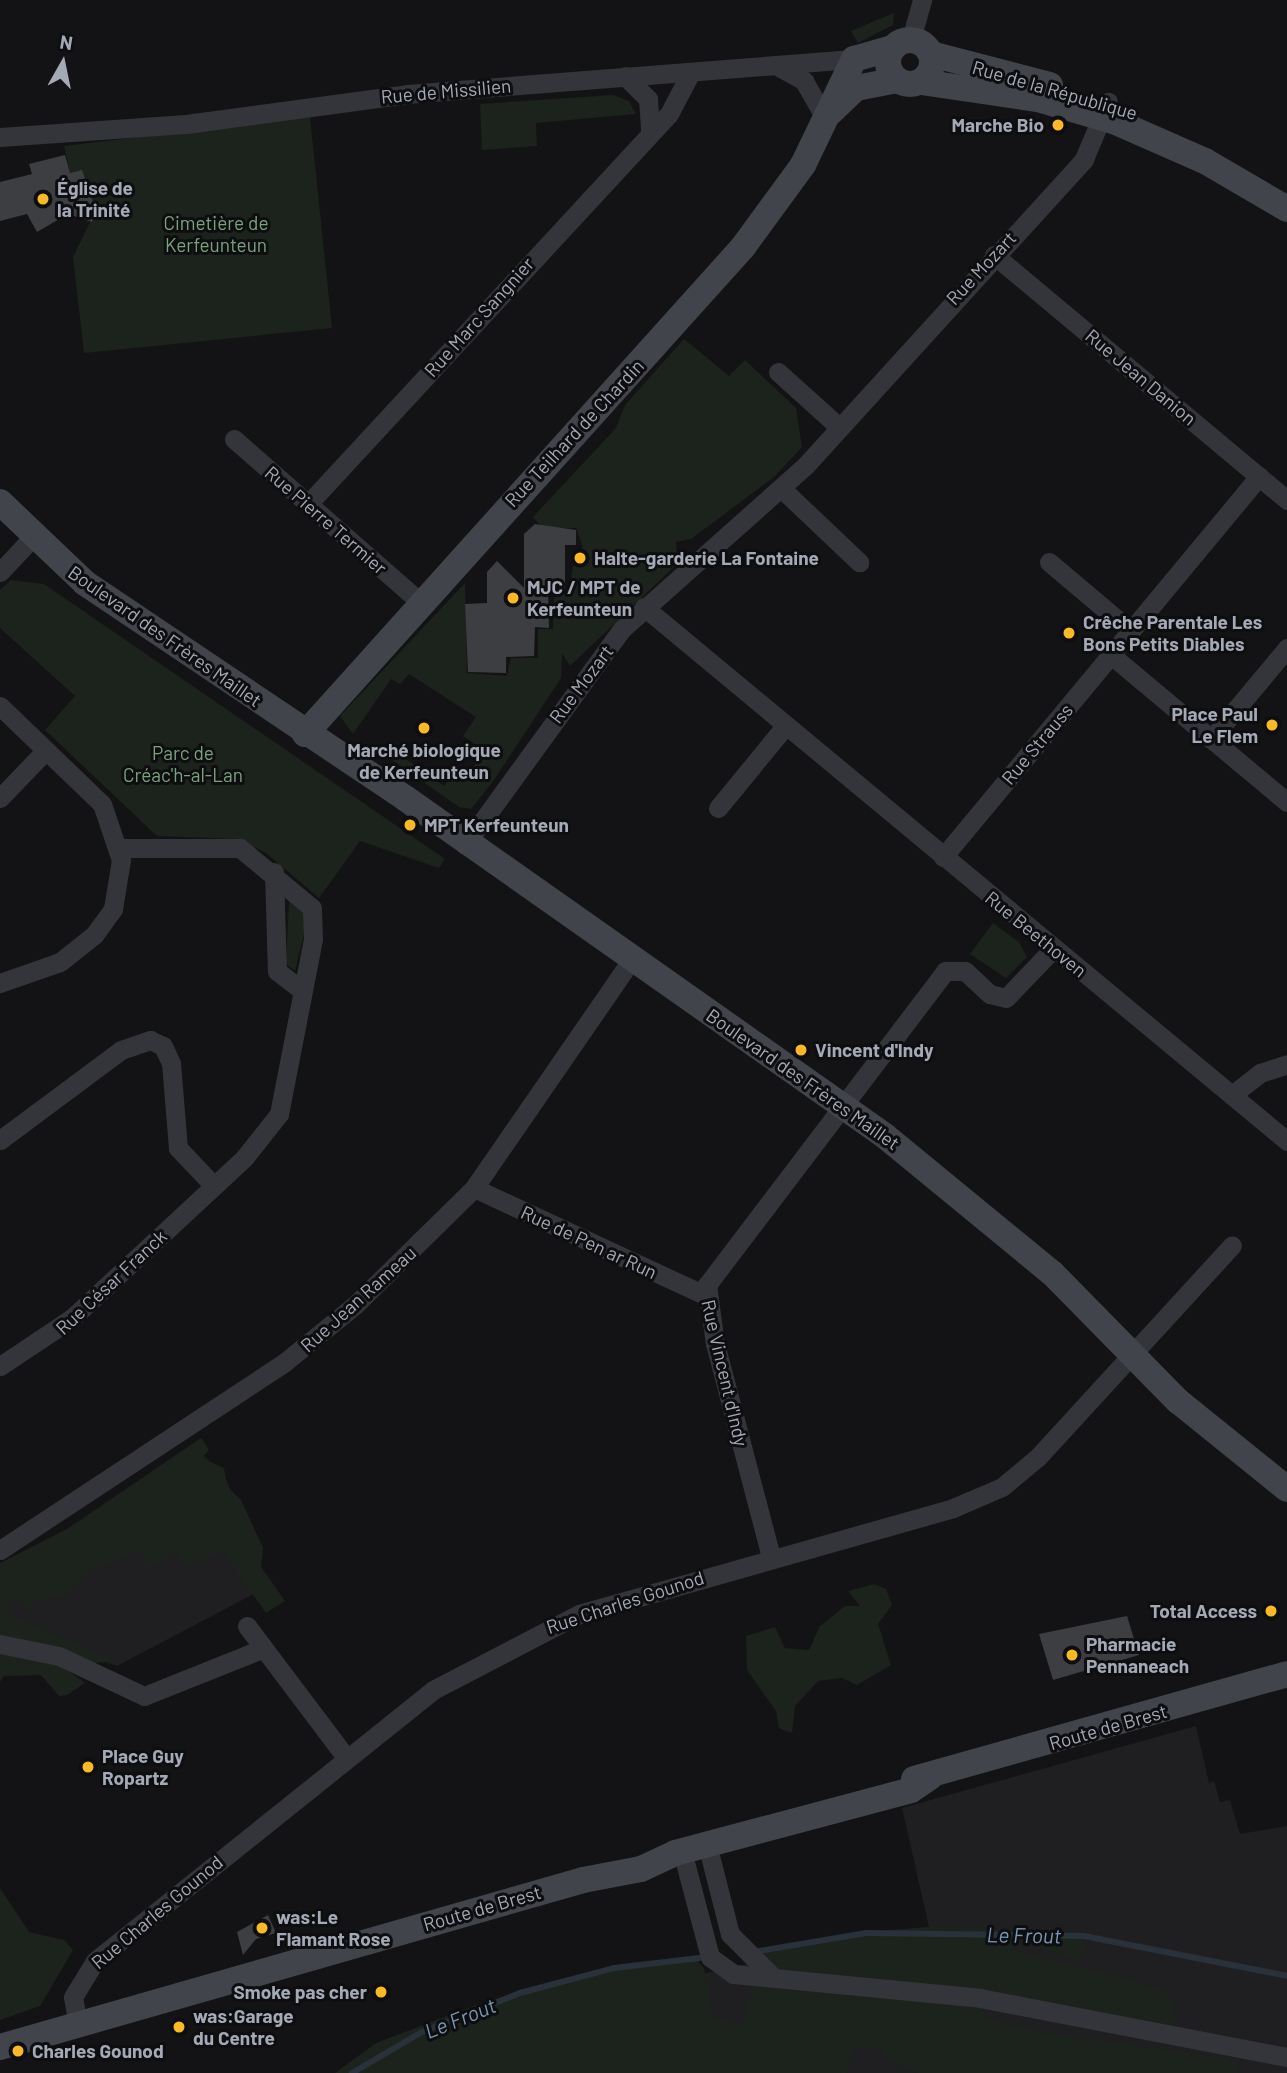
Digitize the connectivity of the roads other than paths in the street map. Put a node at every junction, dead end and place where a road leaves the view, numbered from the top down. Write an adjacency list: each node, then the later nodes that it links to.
1 (922, 0): 2 (street)
2 (911, 47): 3 (street, Rue de Missilien); 7 (street); 7 (street); 8 (street, Rue de la République)
3 (854, 59): 4 (street, Rue de Missilien); 9 (street, Rue Teilhard de Chardin)
4 (779, 66): 5 (street, Rue de Missilien); 9 (street)
5 (691, 72): 6 (street, Rue de Missilien); 10 (street, Rue Marc Sangnier)
6 (625, 76): 10 (street); 11 (street, Rue de Missilien)
7 (909, 81): 8 (street, Rue de la République); 9 (street, Rue Teilhard de Chardin)
8 (1105, 110): 12 (street, Rue de la République); 13 (street, Rue de la République); 14 (street, Rue Mozart)
9 (825, 118): 27 (street, Rue Teilhard de Chardin)
10 (650, 130): 22 (street, Rue Marc Sangnier)
11 (0, 137)
12 (1287, 190)
13 (1287, 209)
14 (994, 255): 16 (street, Rue Mozart); 18 (street, Rue Jean Danion)
15 (778, 372): 16 (street)
16 (839, 427): 19 (street, Rue Mozart)
17 (234, 439): 22 (street, Rue Pierre Termier)
18 (1259, 476): 20 (street, Rue Jean Danion); 29 (street, Rue Strauss)
19 (781, 488): 24 (street); 28 (street, Rue Mozart)
20 (1287, 500)
21 (0, 502): 23 (street, Boulevard des Frères Maillet)
22 (308, 504): 27 (street, Rue Pierre Termier)
23 (33, 537): 26 (street); 34 (street, Boulevard des Frères Maillet)
24 (859, 562)
25 (1049, 562): 29 (street)
26 (0, 572)
27 (419, 601): 34 (street, Rue Teilhard de Chardin)
28 (644, 607): 33 (street, Rue Beethoven); 40 (street, Rue Mozart)
29 (1131, 631): 31 (street, Rue Strauss)
30 (1287, 648): 35 (street)
31 (1111, 655): 35 (street); 42 (street, Rue Strauss)
32 (0, 706): 36 (street)
33 (786, 725): 39 (street); 42 (street, Rue Beethoven)
34 (305, 734): 40 (street, Boulevard des Frères Maillet)
35 (1211, 739): 38 (street)
36 (46, 750): 37 (street); 41 (street)
37 (0, 798)
38 (1287, 802)
39 (719, 808)
40 (466, 845): 45 (street, Boulevard des Frères Maillet)
41 (120, 848): 43 (street); 46 (street)
42 (943, 857): 44 (street, Rue Beethoven)
43 (274, 872): 47 (street); 47 (street, Rue César Franck)
44 (1054, 948): 49 (street, Rue Beethoven); 50 (street, Rue Vincent d'Indy)
45 (632, 960): 50 (street, Boulevard des Frères Maillet); 54 (street, Rue Jean Rameau)
46 (0, 982)
47 (301, 990): 53 (street, Rue César Franck)
48 (1287, 1064): 49 (street)
49 (1232, 1096): 52 (street, Rue Beethoven)
50 (842, 1104): 56 (street, Rue Vincent d'Indy); 57 (street, Boulevard des Frères Maillet)
51 (0, 1140): 53 (street)
52 (1287, 1141)
53 (214, 1186): 58 (street, Rue César Franck)
54 (474, 1188): 56 (street, Rue de Pen ar Run); 60 (street, Rue Jean Rameau)
55 (1232, 1245): 57 (street, Rue Charles Gounod)
56 (704, 1296): 61 (street, Rue Vincent d'Indy)
57 (1130, 1346): 59 (street, Boulevard des Frères Maillet); 61 (street, Rue Charles Gounod)
58 (0, 1367)
59 (1287, 1488)
60 (0, 1550)
61 (771, 1557): 66 (street, Rue Charles Gounod)
62 (247, 1626): 64 (street)
63 (0, 1644): 64 (street)
64 (259, 1650): 66 (street)
65 (1287, 1674): 67 (street, Route de Brest)
66 (345, 1756): 70 (street, Rue Charles Gounod)
67 (707, 1844): 68 (street, Route de Brest); 69 (street)
68 (678, 1852): 69 (street); 70 (street, Route de Brest)
69 (770, 1974): 73 (street)
70 (76, 2019): 71 (street, Route de Brest); 72 (street, Route de Brest)
71 (0, 2032)
72 (0, 2047)
73 (1287, 2057)

